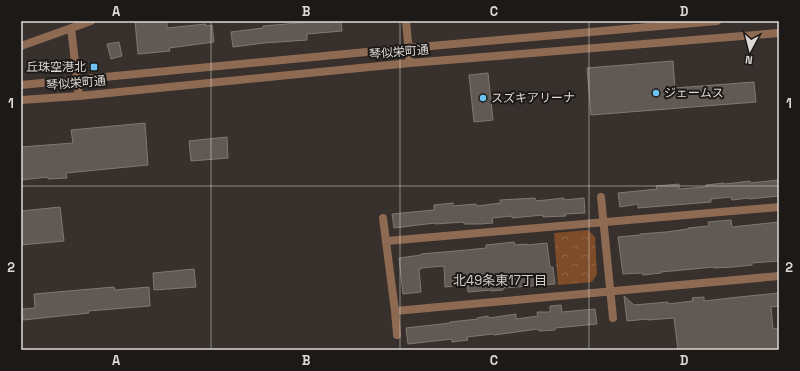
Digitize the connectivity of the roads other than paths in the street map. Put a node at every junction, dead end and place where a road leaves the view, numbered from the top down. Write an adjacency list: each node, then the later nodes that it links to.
1 (91, 21): 4 (street)
2 (406, 21): 7 (street)
3 (717, 21): 7 (street, 琴似栄町通)
4 (71, 28): 6 (street); 9 (street)
5 (779, 33): 8 (street, 琴似栄町通)
6 (21, 46)
7 (408, 48): 8 (street); 9 (street, 琴似栄町通)
8 (410, 63): 11 (street, 琴似栄町通)
9 (78, 79): 10 (street, 琴似栄町通); 11 (street)
10 (21, 85)
11 (78, 96): 12 (street, 琴似栄町通)
12 (21, 100)
13 (601, 197): 16 (street)
14 (779, 206): 16 (street)
15 (383, 218): 17 (street)
16 (604, 221): 17 (street); 19 (street)
17 (387, 241): 20 (street)
18 (779, 276): 19 (street)
19 (610, 291): 20 (street); 21 (street)
20 (395, 311): 22 (street)
21 (613, 318)
22 (397, 335)

